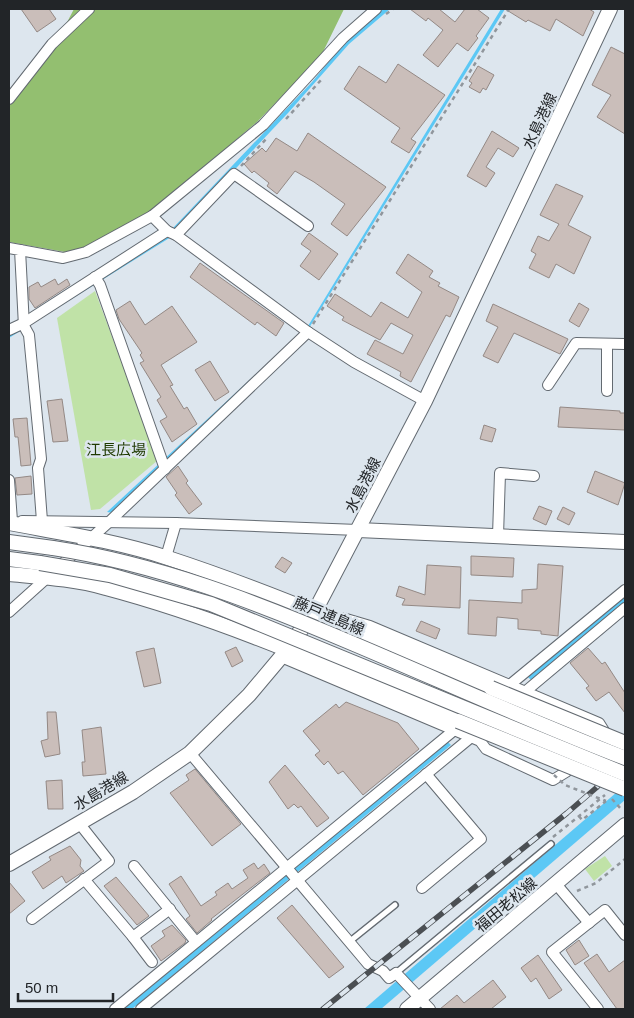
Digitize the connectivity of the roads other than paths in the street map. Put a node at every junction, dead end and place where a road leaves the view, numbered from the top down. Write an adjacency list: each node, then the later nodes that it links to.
1 (90, 9): 4 (street)
2 (376, 9): 5 (street)
3 (613, 9): 18 (main road, 水島港線)
4 (9, 98)
5 (152, 216): 7 (street); 9 (street)
6 (308, 226): 7 (street)
7 (171, 233): 10 (street); 13 (street)
8 (9, 248): 9 (street)
9 (20, 250): 11 (street)
10 (97, 280): 11 (street); 19 (street)
11 (25, 326): 12 (street); 22 (street)
12 (9, 330)
13 (306, 331): 18 (street); 19 (street)
14 (607, 344): 15 (street); 16 (street); 17 (street)
15 (625, 344)
16 (548, 385)
17 (607, 391)
18 (426, 400): 26 (main road, 水島港線)
19 (164, 466): 24 (street)
20 (534, 476): 27 (street)
21 (9, 480): 23 (street)
22 (42, 521): 23 (street); 24 (street)
23 (10, 522): 28 (main road)
24 (110, 522): 25 (street); 28 (street)
25 (176, 523): 26 (street); 31 (street)
26 (358, 530): 27 (main road); 37 (main road, 水島港線)
27 (498, 536): 30 (main road)
28 (91, 538): 31 (main road); 34 (street)
29 (9, 542): 46 (main road, 藤戸連島線, bridge)
30 (625, 542)
31 (166, 557): 37 (main road)
32 (9, 558): 48 (main road, bridge)
33 (9, 574): 34 (main road)
34 (47, 578): 38 (street); 39 (main road)
35 (625, 590): 40 (street)
36 (625, 608): 41 (street)
37 (315, 611): 39 (main road, 水島港線); 40 (street); 44 (main road, bridge)
38 (9, 612)
39 (284, 653): 42 (main road); 45 (main road, 水島港線)
40 (509, 685): 41 (street); 42 (street)
41 (525, 692): 43 (street); 43 (street)
42 (456, 726): 43 (street); 49 (main road, bridge); 57 (street)
43 (470, 738): 47 (street)
44 (625, 743)
45 (190, 753): 50 (main road, 水島港線); 57 (street)
46 (625, 758)
47 (426, 774): 57 (street); 60 (street)
48 (625, 774)
49 (625, 788)
50 (79, 823): 55 (main road, 水島港線); 58 (street)
51 (625, 824): 53 (main road, 福田老松線)
52 (625, 836): 53 (main road)
53 (610, 838): 59 (main road, 福田老松線)
54 (551, 842): 70 (lane)
55 (9, 864)
56 (134, 866): 62 (street)
57 (293, 874): 67 (street); 68 (street); 73 (street)
58 (84, 879): 63 (street); 66 (street)
59 (559, 887): 64 (street); 71 (main road, 福田老松線)
60 (422, 888)
61 (395, 906): 68 (lane)
62 (170, 909): 66 (street); 67 (street)
63 (32, 919)
64 (589, 923): 65 (street); 76 (street)
65 (625, 935)
66 (133, 937): 69 (street)
67 (196, 942): 72 (street)
68 (349, 942): 70 (street)
69 (152, 962)
70 (397, 975): 71 (street)
71 (419, 999): 74 (main road, 福田老松線); 75 (street)
72 (115, 1009)
73 (141, 1009)
74 (407, 1009)
75 (430, 1009)
76 (598, 1009)

